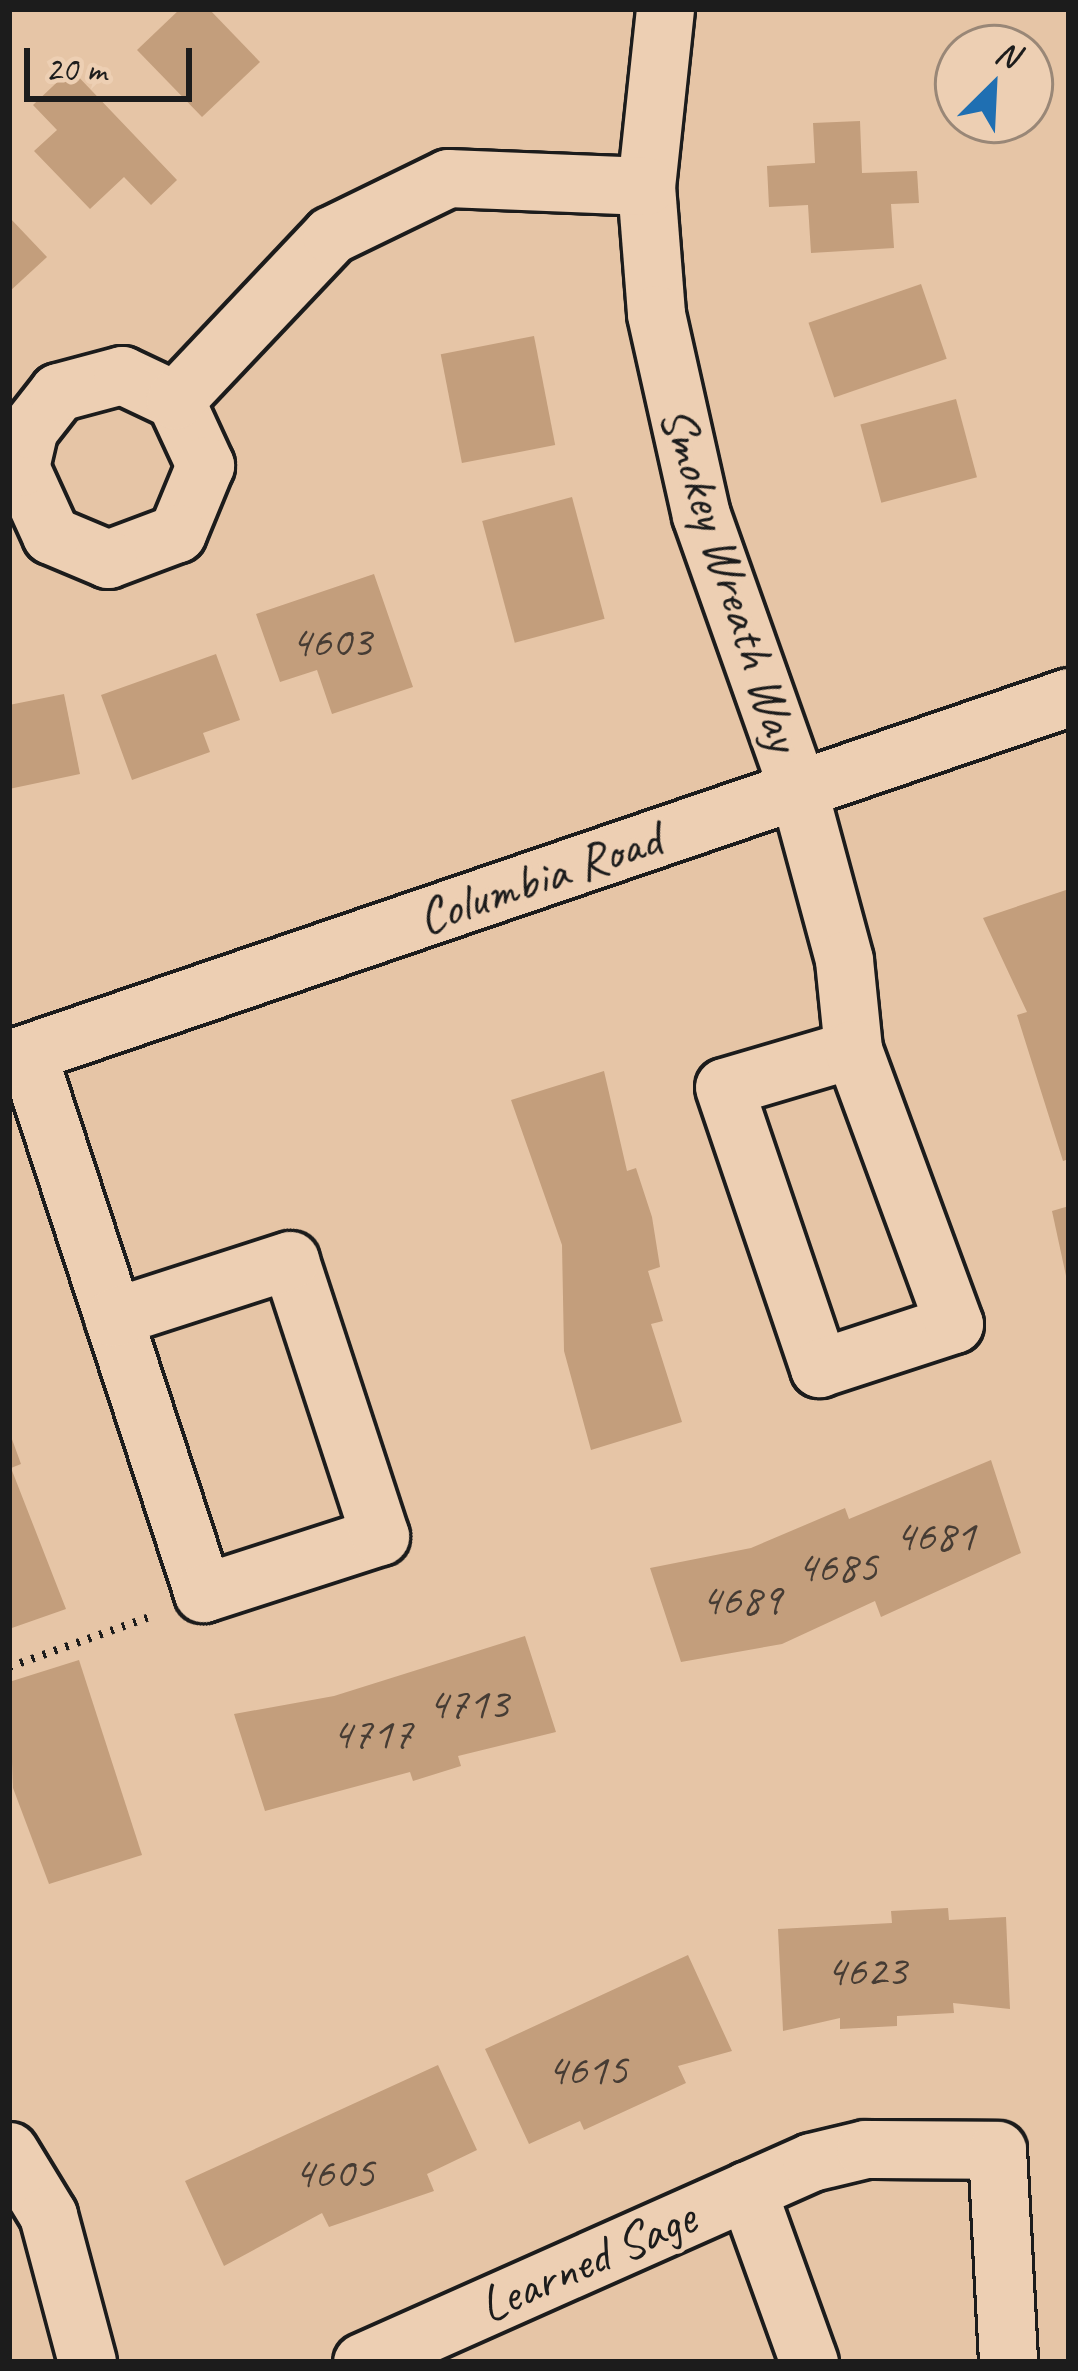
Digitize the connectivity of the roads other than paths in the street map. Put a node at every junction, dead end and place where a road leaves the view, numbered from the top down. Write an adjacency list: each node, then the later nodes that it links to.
1 (665, 9): 2 (street, Smokey Wreath Way)
2 (646, 186): 3 (street); 5 (street, Smokey Wreath Way)
3 (175, 400)
4 (1069, 697): 5 (street, Columbia Road)
5 (799, 789): 6 (street, Smokey Wreath Way); 7 (street, Columbia Road)
6 (854, 1049): 6 (street, Smokey Wreath Way)
7 (18, 1056): 8 (street)
8 (113, 1317): 8 (street)
9 (9, 2151): 11 (street)
10 (747, 2190): 12 (street, Learned Sage); 13 (street, Learned Sage); 14 (street, Learned Sage)
11 (88, 2362)
12 (362, 2362)
13 (809, 2362)
14 (1009, 2362)

